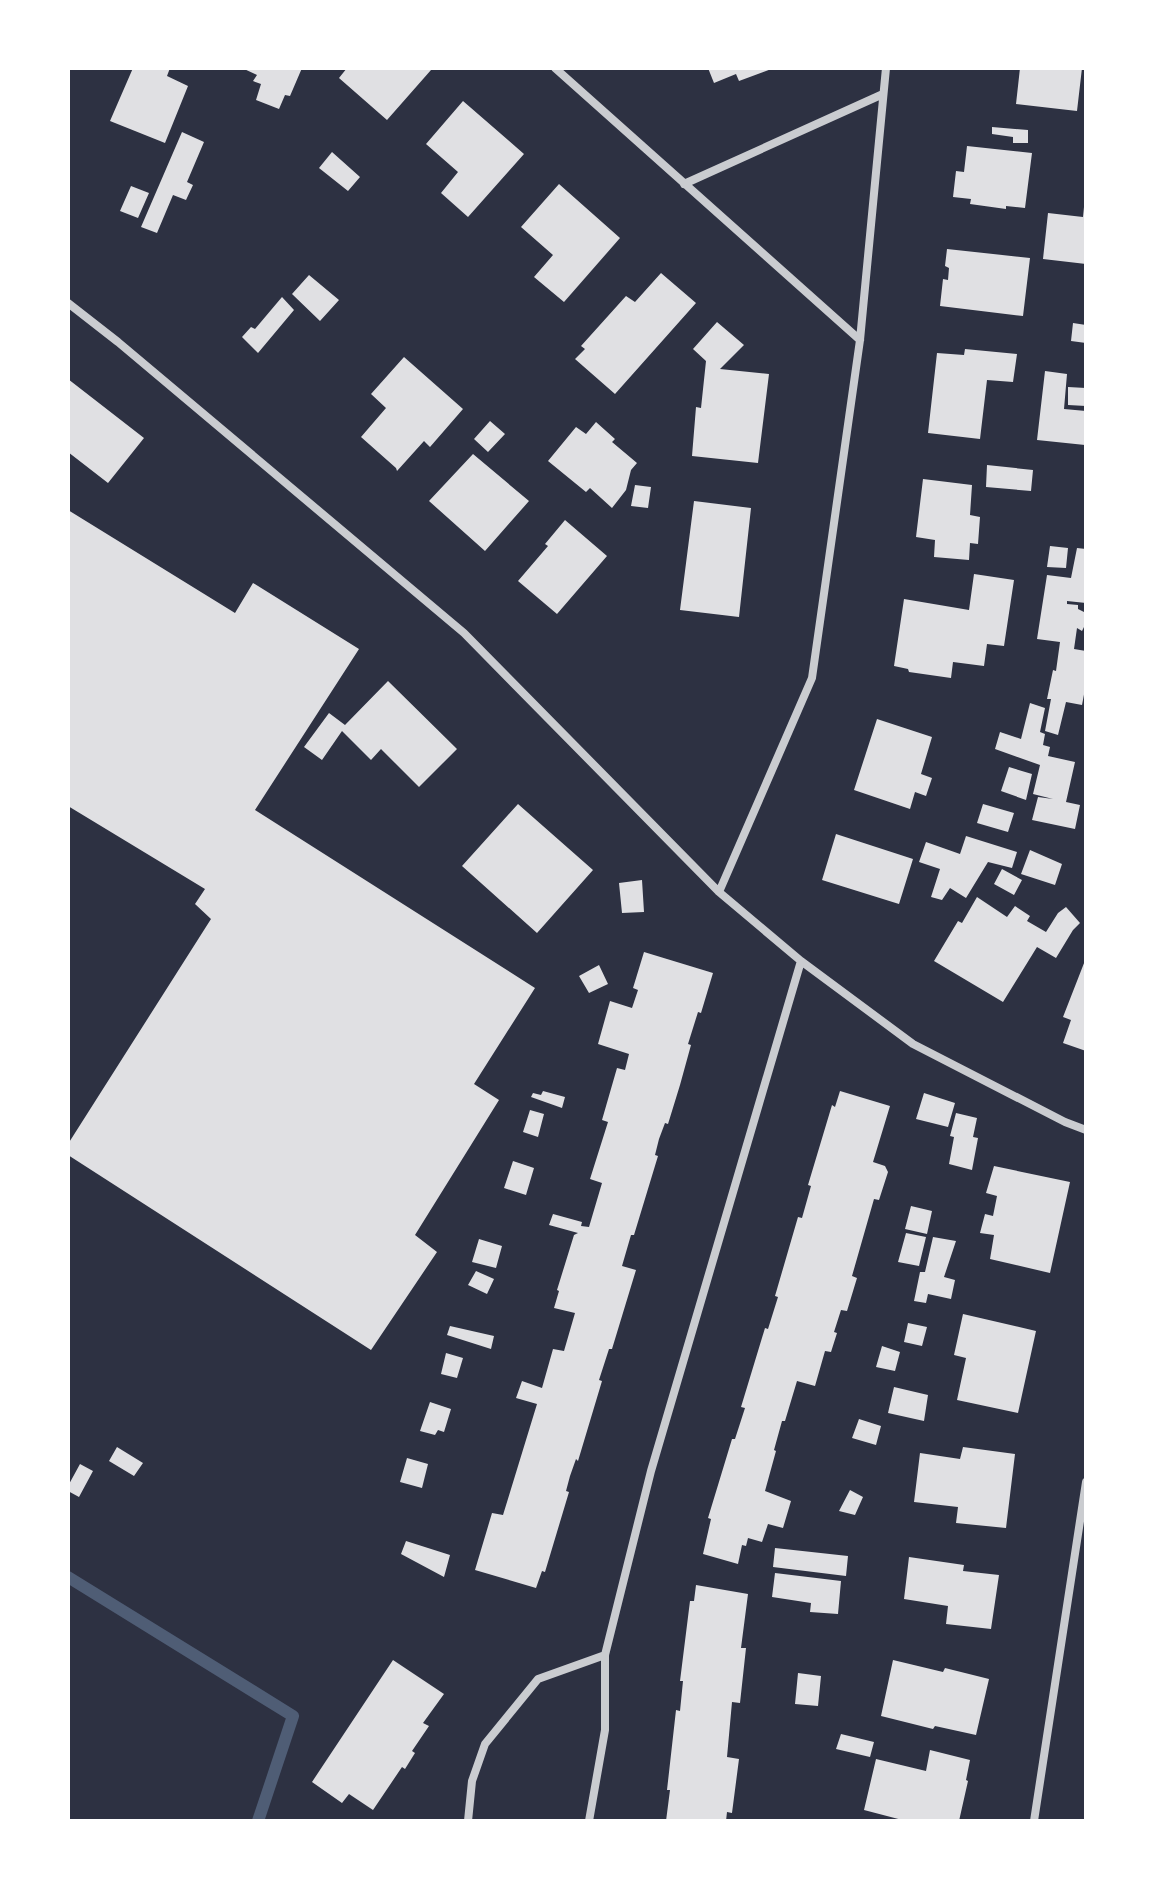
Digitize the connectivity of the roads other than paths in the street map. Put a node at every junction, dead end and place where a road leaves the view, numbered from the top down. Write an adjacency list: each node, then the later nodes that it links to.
1 (555, 68): 4 (street)
2 (886, 68): 3 (street)
3 (883, 94): 4 (street); 6 (street)
4 (684, 184): 6 (street)
5 (68, 303): 7 (street)
6 (860, 340): 7 (street)
7 (719, 892): 8 (street)
8 (801, 961): 9 (street); 11 (street)
9 (1086, 1130)
10 (1086, 1482): 14 (street)
11 (605, 1655): 12 (street); 13 (street)
12 (468, 1821)
13 (589, 1821)
14 (1034, 1821)

